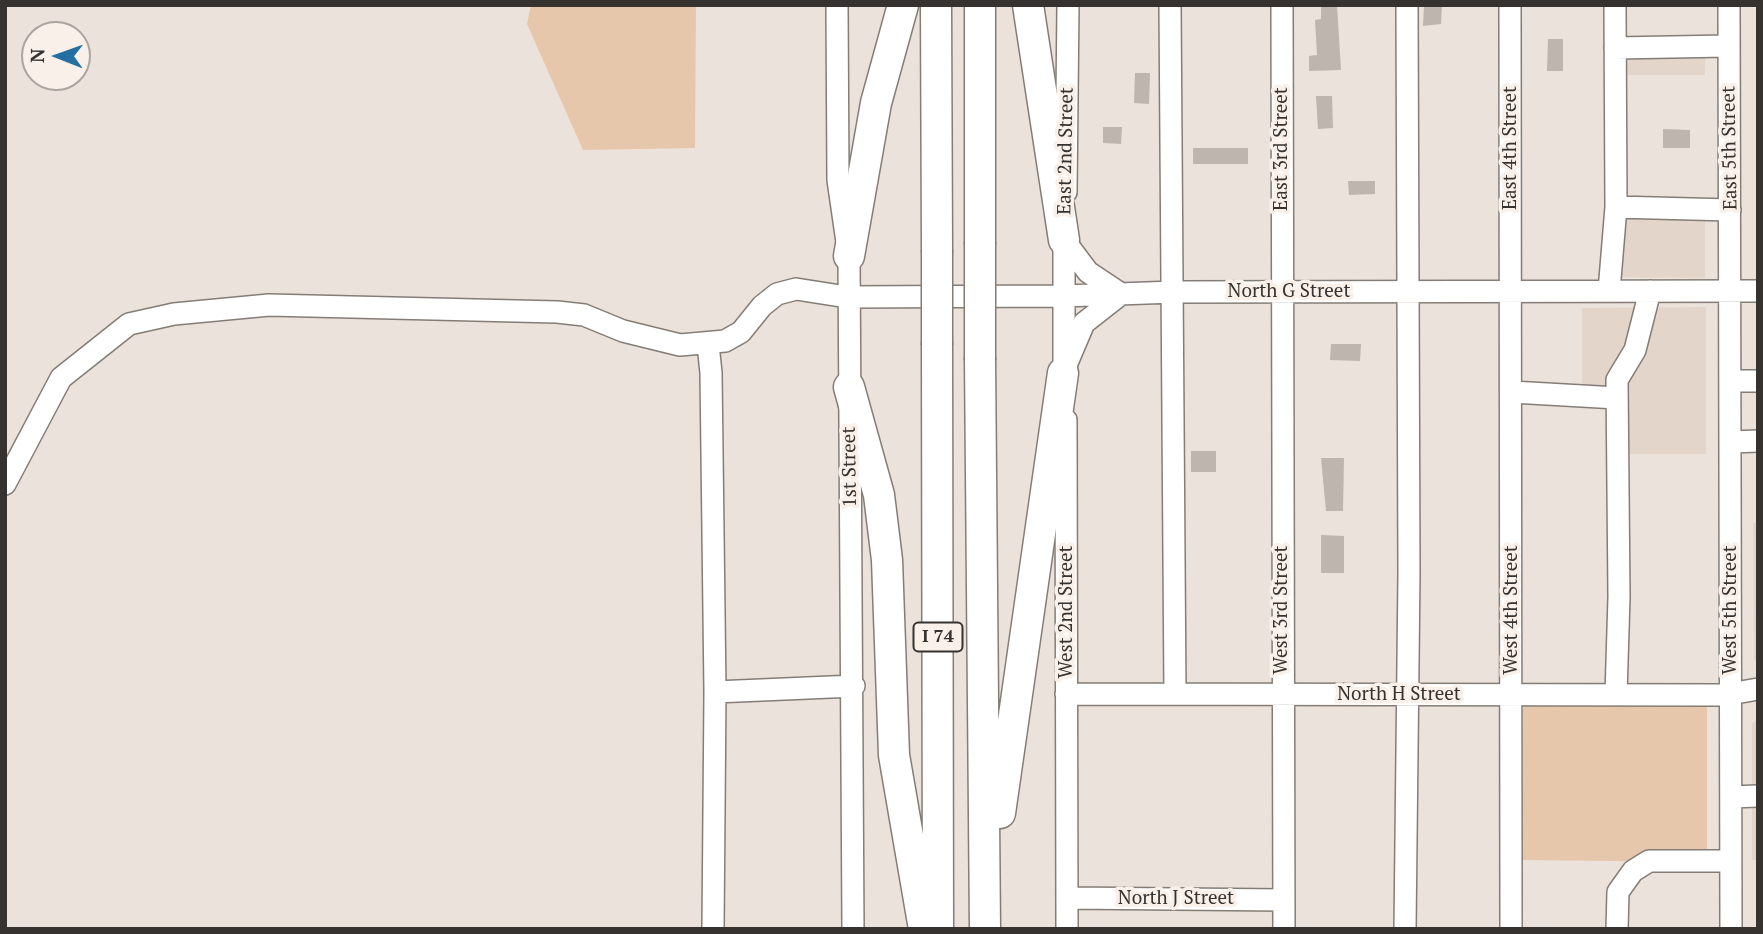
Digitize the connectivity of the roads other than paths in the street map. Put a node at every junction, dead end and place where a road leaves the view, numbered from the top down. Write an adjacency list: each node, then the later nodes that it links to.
1 (837, 5): 18 (street, 1st Street)
2 (903, 5): 18 (highway)
3 (936, 5): 58 (highway, I 74, bridge)
4 (980, 5): 59 (highway, I 74, bridge)
5 (1028, 5): 17 (highway)
6 (1068, 5): 17 (street, East 2nd Street)
7 (1170, 5): 25 (street)
8 (1282, 5): 26 (street, East 3rd Street)
9 (1407, 5): 19 (street)
10 (1510, 5): 20 (street, East 4th Street)
11 (1615, 5): 14 (street)
12 (1729, 5): 13 (street, East 5th Street)
13 (1728, 46): 14 (street); 16 (street, East 5th Street)
14 (1615, 48): 15 (street)
15 (1616, 207): 16 (street); 21 (street)
16 (1730, 210): 23 (street, East 5th Street)
17 (1064, 240): 27 (street); 28 (street, East 2nd Street)
18 (849, 256): 29 (street, 1st Street)
19 (1406, 291): 20 (street, North G Street); 26 (street, North G Street); 46 (street)
20 (1512, 291): 21 (street, North G Street); 35 (street, West 4th Street)
21 (1609, 291): 22 (street, North G Street)
22 (1650, 291): 23 (street, North G Street); 36 (street)
23 (1731, 291): 24 (street, North G Street); 32 (street, West 5th Street)
24 (1758, 291)
25 (1174, 292): 26 (street, North G Street); 27 (street, North G Street); 44 (street)
26 (1282, 292): 49 (street, West 3rd Street)
27 (1121, 294): 28 (street, North G Street); 31 (street)
28 (1063, 296): 29 (street, North G Street); 31 (street, West 2nd Street)
29 (847, 297): 30 (street, North G Street); 34 (street, 1st Street)
30 (708, 344): 39 (street); 42 (street)
31 (1063, 373): 43 (street, West 2nd Street); 59 (highway)
32 (1731, 381): 33 (street); 38 (street, West 5th Street)
33 (1758, 382)
34 (849, 387): 40 (street, 1st Street); 57 (highway)
35 (1512, 392): 36 (street); 45 (street, West 4th Street)
36 (1617, 398): 47 (street)
37 (1758, 440): 38 (street)
38 (1731, 442): 48 (street, West 5th Street)
39 (5, 484)
40 (853, 687): 42 (street); 56 (street, 1st Street)
41 (1758, 689): 48 (street, North H Street)
42 (715, 692): 55 (street)
43 (1066, 694): 44 (street, North H Street); 53 (street, West 2nd Street)
44 (1175, 694): 49 (street, North H Street)
45 (1512, 694): 46 (street, North H Street); 47 (street, North H Street); 63 (street, West 4th Street)
46 (1407, 695): 49 (street, North H Street); 62 (street)
47 (1616, 695): 48 (street, North H Street)
48 (1731, 695): 51 (street, West 5th Street)
49 (1282, 696): 54 (street, West 3rd Street)
50 (1758, 796): 51 (street)
51 (1731, 797): 52 (street, West 5th Street)
52 (1730, 861): 64 (street); 65 (street, West 5th Street)
53 (1068, 898): 54 (street, North J Street); 60 (street, West 2nd Street)
54 (1284, 900): 61 (street, West 3rd Street)
55 (713, 929)
56 (853, 929)
57 (923, 929)
58 (938, 929)
59 (986, 929)
60 (1067, 929)
61 (1284, 929)
62 (1405, 929)
63 (1511, 929)
64 (1617, 929)
65 (1731, 929)

